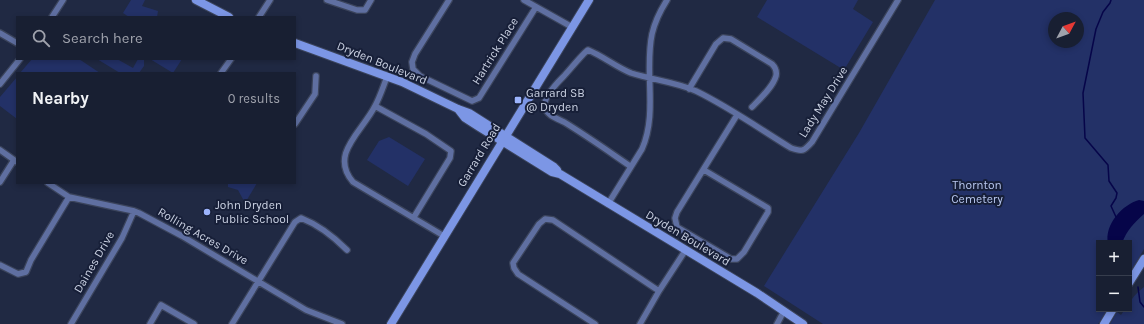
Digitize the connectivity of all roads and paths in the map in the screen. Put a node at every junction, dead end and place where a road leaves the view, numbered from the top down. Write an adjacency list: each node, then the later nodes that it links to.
1 (63, 0): 12 (street)
2 (196, 0): 13 (street)
3 (270, 0): 14 (street)
4 (327, 0): 5 (street)
5 (371, 0)
6 (449, 0): 11 (street, Hartrick Place)
7 (524, 0): 11 (street)
8 (588, 0): 15 (street, Garrard Road)
9 (667, 0): 24 (street)
10 (898, 0): 29 (street, Lady May Drive)
11 (536, 7): 15 (street)
12 (53, 16)
13 (227, 16)
14 (260, 16)
15 (572, 27): 31 (street, Garrard Road)
16 (0, 33): 17 (street)
17 (16, 42)
18 (296, 43): 23 (street, Dryden Boulevard)
19 (19, 60): 25 (street)
20 (230, 60): 21 (street)
21 (222, 72)
22 (316, 76): 30 (street)
23 (387, 77): 27 (street); 31 (street, Dryden Boulevard)
24 (650, 78): 26 (street, Lady May Drive); 34 (street); 34 (street, Lady May Drive)
25 (0, 84)
26 (689, 88): 28 (street); 29 (street, Lady May Drive)
27 (375, 106): 41 (street); 41 (street)
28 (752, 107)
29 (737, 115): 35 (street)
30 (296, 122)
31 (503, 138): 39 (street, Dryden Boulevard); 42 (street, Garrard Road)
32 (0, 150): 33 (street)
33 (15, 161): 36 (street)
34 (630, 166): 39 (street)
35 (704, 170): 35 (street)
36 (0, 182)
37 (50, 184): 38 (street, Rolling Acres Drive)
38 (69, 197): 40 (street, Rolling Acres Drive); 46 (street)
39 (608, 204): 44 (street, Dryden Boulevard)
40 (134, 211): 48 (street, Rolling Acres Drive); 52 (street, Daines Drive)
41 (414, 217): 42 (street)
42 (444, 236): 57 (street, Garrard Road)
43 (347, 250): 48 (street)
44 (685, 251): 49 (street); 50 (street, Dryden Boulevard)
45 (1144, 259): 47 (street)
46 (0, 265)
47 (1132, 278)
48 (258, 281): 55 (street); 56 (street, Rolling Acres Drive)
49 (659, 291): 58 (street); 59 (street)
50 (784, 311): 60 (street); 61 (street, Dryden Boulevard)
51 (1111, 312): 62 (street)
52 (71, 324)
53 (150, 324): 54 (street)
54 (194, 324)
55 (232, 324)
56 (342, 324)
57 (391, 324)
58 (595, 324)
59 (640, 324)
60 (777, 324)
61 (803, 324)
62 (1104, 324)

